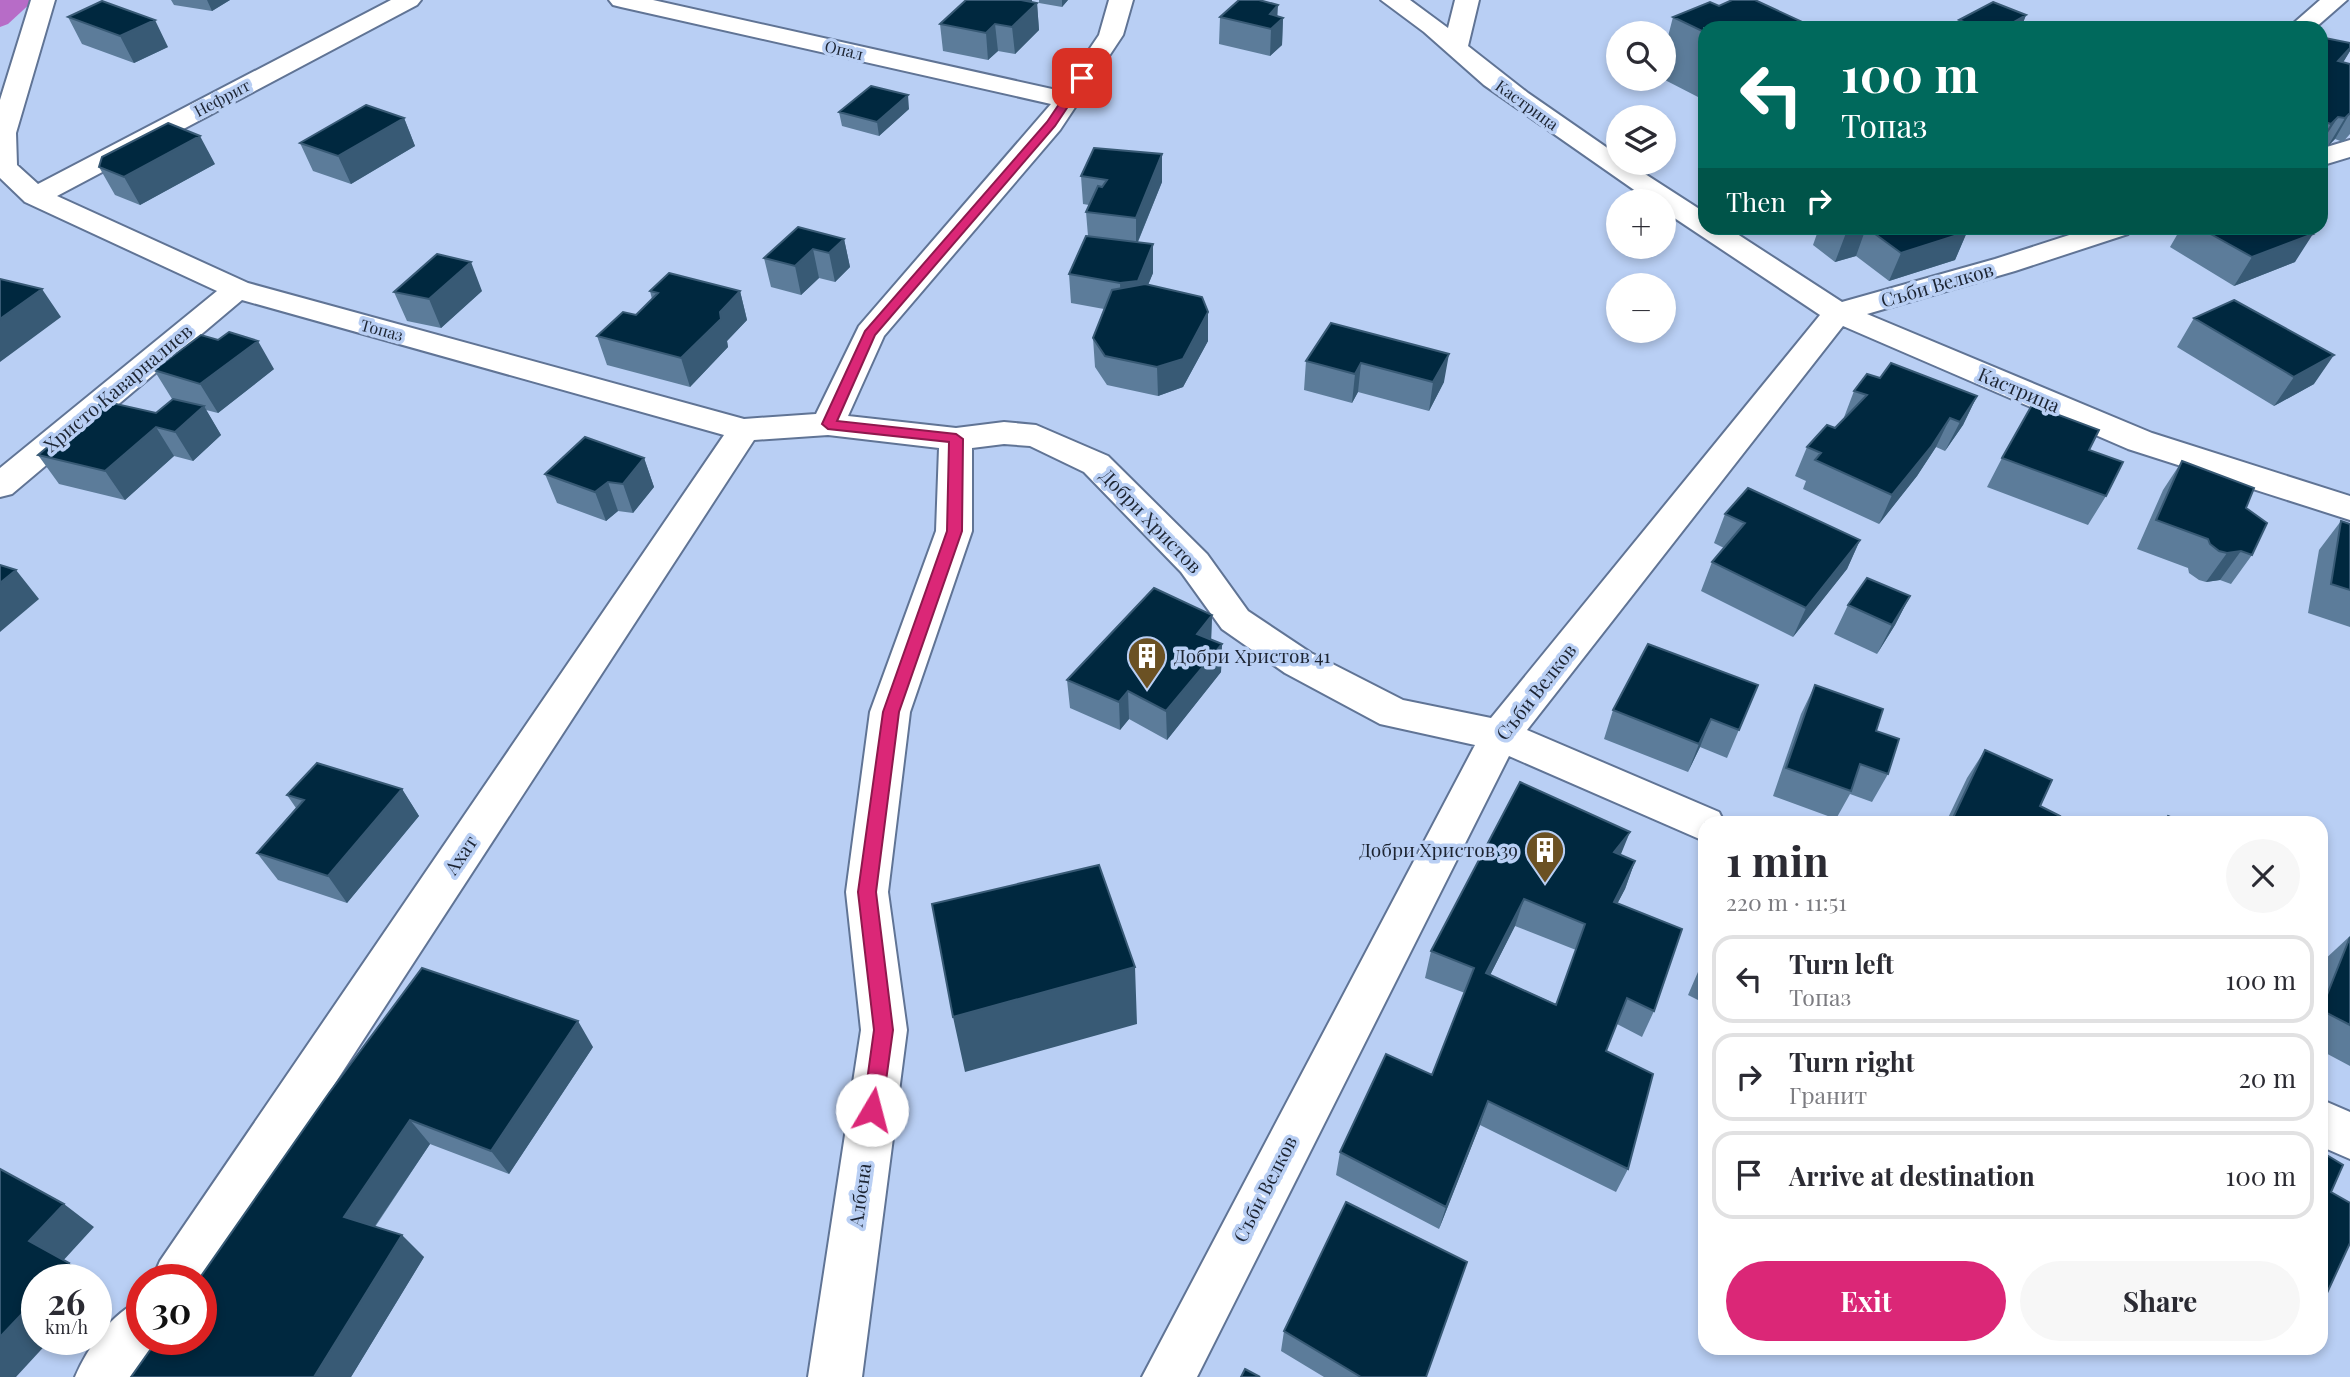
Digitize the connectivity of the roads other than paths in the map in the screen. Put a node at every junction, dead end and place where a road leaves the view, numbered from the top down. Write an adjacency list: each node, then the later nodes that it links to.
1 (43, 0): 13 (street, Топаз)
2 (409, 0): 13 (street, Нефрит)
3 (621, 0): 10 (street, Опал)
4 (1121, 0): 10 (street)
5 (1393, 0): 9 (street, Кастрица)
6 (1467, 0): 9 (street)
7 (2335, 0): 8 (street)
8 (2309, 21)
9 (1455, 49): 14 (street, Кастрица)
10 (1067, 100): 21 (street)
11 (2350, 148): 12 (street)
12 (2328, 155)
13 (35, 196): 19 (street, Топаз)
14 (1698, 220)
15 (1721, 235): 20 (street, Кастрица)
16 (2034, 235): 18 (street)
17 (2097, 235): 18 (street, Съби Велков)
18 (2005, 265): 20 (street, Съби Велков)
19 (237, 289): 22 (street, Топаз); 24 (street, Христо Каварналиев)
20 (1838, 313): 25 (street, Кастрица); 26 (street, Съби Велков)
21 (828, 424): 22 (street, Топаз); 23 (street, Топаз)
22 (744, 430): 30 (street, Ахат)
23 (956, 439): 26 (street, Добри Христов); 33 (street, Албена)
24 (0, 486)
25 (2350, 508)
26 (1500, 735): 27 (street, Добри Христов); 34 (street, Съби Велков)
27 (1698, 821)
28 (2328, 1125): 29 (street)
29 (2350, 1136)
30 (188, 1264)
31 (126, 1346): 32 (street)
32 (102, 1377)
33 (835, 1377)
34 (1169, 1377)

